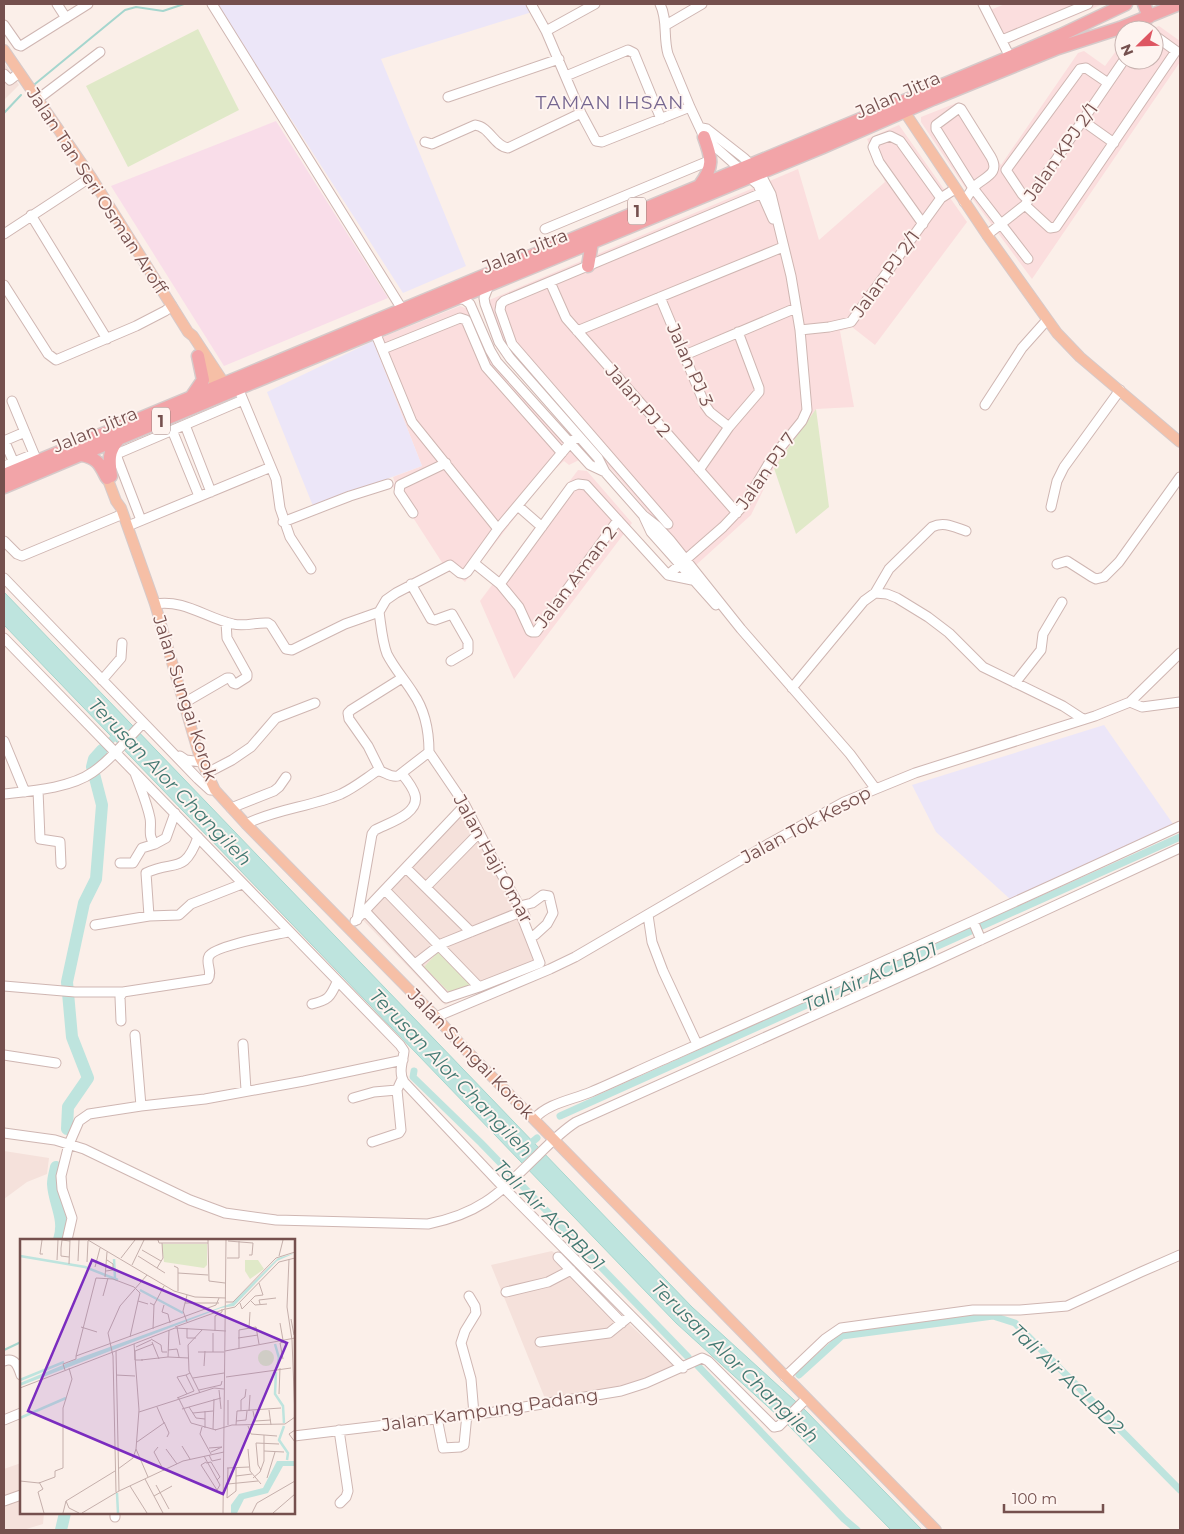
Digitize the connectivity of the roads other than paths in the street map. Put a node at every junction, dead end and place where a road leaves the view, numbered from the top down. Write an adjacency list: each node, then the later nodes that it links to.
1 (57, 4): 14 (street)
2 (88, 4): 14 (street)
3 (212, 4): 72 (street)
4 (532, 4): 18 (street)
5 (595, 4): 18 (street)
6 (660, 4): 17 (street)
7 (702, 4): 17 (street)
8 (983, 4): 19 (street)
9 (1088, 4): 15 (street)
10 (1126, 4): 20 (highway, 1)
11 (1144, 4): 13 (highway)
12 (1179, 4): 13 (highway, 1)
13 (1149, 17): 20 (highway, 1)
14 (66, 18): 16 (street)
15 (1054, 18): 19 (street); 20 (street)
16 (4, 25)
17 (666, 25): 35 (street)
18 (546, 31): 25 (street)
19 (1002, 40): 24 (street)
20 (1056, 41): 24 (highway, Jalan Jitra / 1); 36 (highway, Jalan Jitra / 1)
21 (1164, 42): 26 (street)
22 (4, 50): 29 (main road, Jalan Tan Seri Osman Aroff)
23 (100, 52): 34 (street)
24 (1010, 56): 44 (highway, Jalan Jitra / 1)
25 (559, 60): 31 (street); 33 (street)
26 (1164, 69)
27 (1117, 70): 32 (street, Jalan KPJ 2/1)
28 (1163, 70): 42 (street)
29 (19, 73): 30 (street); 34 (main road, Jalan Tan Seri Osman Aroff)
30 (4, 74)
31 (566, 76): 37 (street); 38 (street)
32 (1108, 83): 39 (street, Jalan KPJ 2/1); 52 (street)
33 (448, 97)
34 (38, 99): 45 (main road, Jalan Tan Seri Osman Aroff)
35 (690, 107): 38 (street); 40 (street)
36 (904, 111): 44 (highway, Jalan Jitra / 1); 48 (main road)
37 (581, 113): 38 (street); 41 (street)
38 (661, 119)
39 (1082, 121): 42 (street); 52 (street, Jalan KPJ 2/1)
40 (703, 133): 43 (highway); 44 (street)
41 (425, 142)
42 (1114, 143): 52 (street)
43 (711, 160): 46 (highway); 56 (street)
44 (750, 171): 46 (highway, Jalan Jitra / 1); 49 (street); 57 (street); 60 (highway, Jalan Jitra / 1)
45 (91, 177): 53 (street); 70 (main road, Jalan Tan Seri Osman Aroff)
46 (700, 185): 72 (highway, Jalan Jitra / 1)
47 (973, 188): 47 (street); 51 (street); 55 (street)
48 (955, 189): 50 (street, Jalan PJ 2/1); 51 (main road)
49 (762, 193): 57 (street); 63 (street)
50 (941, 198): 54 (street, Jalan PJ 2/1); 54 (street)
51 (964, 202): 59 (main road)
52 (1027, 202): 55 (street, Jalan KPJ 2/1)
53 (31, 215): 58 (street); 79 (street)
54 (923, 224): 74 (street, Jalan PJ 2/1)
55 (1002, 225): 59 (street, Jalan KPJ 2/1); 62 (street)
56 (546, 229)
57 (780, 233): 61 (street, Jalan PJ 7)
58 (4, 234)
59 (987, 235): 73 (main road)
60 (592, 242): 63 (highway); 66 (highway, Jalan Jitra / 1)
61 (783, 247): 67 (street); 71 (street, Jalan PJ 7)
62 (1028, 259)
63 (588, 266): 64 (street)
64 (550, 282): 75 (street, Jalan PJ 2); 123 (street)
65 (4, 285): 68 (street)
66 (489, 285): 69 (highway, Jalan Jitra / 1); 92 (street)
67 (660, 297): 75 (street); 81 (street, Jalan PJ 3)
68 (7, 298): 79 (street)
69 (457, 298): 77 (highway, Jalan Jitra / 1); 97 (street)
70 (172, 306): 76 (main road, Jalan Tan Seri Osman Aroff); 79 (street)
71 (796, 308): 74 (street, Jalan PJ 7); 78 (street)
72 (402, 309): 84 (highway, Jalan Jitra / 1)
73 (1047, 320): 83 (main road); 87 (street)
74 (800, 330): 118 (street, Jalan PJ 7)
75 (577, 331): 105 (street, Jalan PJ 2)
76 (188, 332): 82 (main road, Jalan Tan Seri Osman Aroff); 84 (main road, Jalan Tan Seri Osman Aroff)
77 (375, 332): 80 (street); 84 (highway, Jalan Jitra / 1)
78 (738, 332): 81 (street); 89 (street)
79 (107, 339)
80 (383, 349): 98 (street); 101 (street)
81 (685, 355): 89 (street, Jalan PJ 3)
82 (198, 356): 84 (main road, Jalan Tan Seri Osman Aroff); 85 (highway)
83 (1120, 390): 95 (main road); 115 (street)
84 (229, 391): 85 (highway, Jalan Jitra / 1); 88 (street); 94 (highway, Jalan Jitra / 1); 104 (street)
85 (192, 396): 96 (highway, Jalan Jitra / 1)
86 (12, 401): 91 (street)
87 (985, 405)
88 (185, 425): 90 (street); 112 (street)
89 (728, 427): 105 (street)
90 (172, 430): 113 (street); 120 (street)
91 (25, 432): 93 (street); 100 (street)
92 (578, 436): 97 (street); 106 (street)
93 (4, 440): 103 (street)
94 (118, 440): 96 (highway, Jalan Jitra / 1); 108 (highway)
95 (1180, 442)
96 (95, 443): 99 (highway, Jalan Jitra / 1); 100 (highway, Jalan Jitra / 1); 108 (main road, Jalan Sungai Korok)
97 (570, 443): 98 (street); 106 (street)
98 (562, 453): 114 (street)
99 (82, 455): 108 (highway); 111 (highway, Jalan Jitra / 1)
100 (35, 458): 103 (highway, Jalan Jitra / 1)
101 (446, 463): 117 (street); 126 (street)
102 (4, 466): 103 (street)
103 (15, 466): 107 (highway, Jalan Jitra / 1)
104 (271, 467): 112 (street); 122 (street)
105 (699, 470): 118 (street, Jalan PJ 2)
106 (604, 472): 119 (street)
107 (4, 475)
108 (109, 477): 116 (main road, Jalan Sungai Korok)
109 (1180, 477): 132 (street)
110 (388, 484): 122 (street)
111 (4, 487)
112 (212, 492): 113 (street)
113 (199, 496): 120 (street)
114 (518, 506): 125 (street); 126 (street)
115 (1051, 507)
116 (122, 511): 124 (main road, Jalan Sungai Korok); 128 (street)
117 (413, 513)
118 (737, 513): 130 (street, Jalan PJ 7)
119 (642, 515): 129 (street); 130 (street)
120 (141, 520): 124 (street)
121 (618, 520): 125 (street); 134 (street); 138 (street, Jalan Aman 2)
122 (284, 522): 133 (street)
123 (668, 524)
124 (128, 526): 141 (main road, Jalan Sungai Korok)
125 (542, 527): 138 (street)
126 (498, 530): 131 (street)
127 (966, 531): 139 (street)
128 (4, 540)
129 (663, 546): 130 (street); 134 (street)
130 (683, 562): 134 (street, Jalan PJ 7); 136 (street); 144 (street)
131 (474, 563): 137 (street); 138 (street)
132 (1057, 564)
133 (311, 569)
134 (668, 575): 136 (street)
135 (4, 578): 150 (street)
136 (692, 580): 144 (street)
137 (411, 584): 142 (street); 148 (street)
138 (500, 584)
139 (875, 593): 151 (street); 152 (street)
140 (1062, 602): 151 (street)
141 (155, 604): 143 (street); 155 (main road, Jalan Sungai Korok)
142 (379, 612): 143 (street); 149 (street)
143 (226, 622): 155 (street)
144 (741, 629): 152 (street)
145 (4, 638): 160 (street)
146 (122, 643): 150 (street)
147 (1180, 653): 153 (street, Jalan Tok Kesop)
148 (451, 661)
149 (402, 678): 161 (street); 165 (street)
150 (102, 680): 158 (street)
151 (1015, 683): 157 (street)
152 (792, 688): 169 (street)
153 (1130, 702): 154 (street); 157 (street, Jalan Tok Kesop)
154 (1180, 702)
155 (184, 703): 163 (main road, Jalan Sungai Korok)
156 (315, 704): 166 (street)
157 (1083, 719): 169 (street, Jalan Tok Kesop)
158 (141, 726): 160 (street); 162 (street)
159 (4, 741): 172 (street)
160 (115, 749): 164 (street); 170 (street)
161 (429, 752): 167 (street); 174 (street, Jalan Haji Omar)
162 (173, 753): 163 (street); 171 (street)
163 (202, 762): 166 (main road, Jalan Sungai Korok)
164 (134, 770): 176 (street); 181 (street)
165 (380, 770): 167 (street); 177 (street)
166 (207, 773): 171 (main road, Jalan Sungai Korok)
167 (402, 774): 193 (street)
168 (286, 777): 175 (street)
169 (875, 788): 191 (street, Jalan Tok Kesop)
170 (38, 790): 172 (street); 184 (street)
171 (215, 790): 175 (main road, Jalan Sungai Korok)
172 (25, 792): 173 (street)
173 (4, 794)
174 (465, 805): 179 (street, Jalan Haji Omar); 185 (street)
175 (231, 808): 177 (main road, Jalan Sungai Korok)
176 (175, 813): 180 (street); 181 (street)
177 (246, 824): 195 (main road, Jalan Sungai Korok)
178 (1180, 826): 196 (street)
179 (479, 833): 187 (street); 189 (street, Jalan Haji Omar)
180 (198, 837): 186 (street); 192 (street)
181 (155, 844): 183 (street)
182 (1180, 848): 196 (street)
183 (120, 863)
184 (61, 864)
185 (406, 868): 187 (street); 188 (street)
186 (242, 884): 192 (street); 197 (street)
187 (426, 887): 198 (street)
188 (385, 890): 190 (street); 200 (street)
189 (521, 910): 198 (street); 199 (street, Jalan Haji Omar); 199 (street); 205 (street)
190 (365, 911): 193 (street); 201 (street)
191 (648, 915): 202 (street, Jalan Tok Kesop); 212 (street)
192 (149, 916): 194 (street)
193 (357, 920): 195 (street)
194 (95, 925)
195 (348, 928): 208 (main road, Jalan Sungai Korok)
196 (977, 931): 212 (street); 224 (street)
197 (288, 932): 203 (street); 206 (street)
198 (471, 932): 200 (street)
199 (535, 935): 202 (street, Jalan Haji Omar)
200 (437, 946): 201 (street); 205 (street)
201 (416, 964): 205 (street)
202 (550, 969): 208 (street, Jalan Tok Kesop)
203 (337, 982): 207 (street); 214 (street)
204 (4, 986): 206 (street)
205 (479, 987)
206 (123, 992): 209 (street)
207 (312, 1004)
208 (436, 1017): 221 (main road, Jalan Sungai Korok)
209 (122, 1021)
210 (135, 1034): 220 (street)
211 (243, 1044): 217 (street)
212 (697, 1044): 221 (street)
213 (4, 1055): 215 (street)
214 (403, 1060): 216 (street); 217 (street)
215 (56, 1063)
216 (402, 1080): 218 (street); 226 (street)
217 (246, 1090): 220 (street)
218 (397, 1090): 219 (street); 223 (street)
219 (353, 1098)
220 (141, 1106): 225 (street)
221 (534, 1119): 224 (main road, Jalan Sungai Korok)
222 (4, 1133): 225 (street)
223 (372, 1142)
224 (551, 1142): 226 (street); 239 (main road, Jalan Sungai Korok)
225 (70, 1144): 226 (street); 227 (street)
226 (506, 1186): 233 (street)
227 (67, 1239)
228 (1180, 1255): 239 (street)
229 (558, 1257): 230 (street)
230 (571, 1270): 231 (street); 234 (street)
231 (506, 1292)
232 (469, 1296): 242 (street)
233 (630, 1316): 234 (street); 237 (street)
234 (622, 1323): 235 (street)
235 (540, 1342)
236 (4, 1361): 238 (street)
237 (683, 1368): 240 (street, Jalan Kampung Padang); 242 (street, Jalan Kampung Padang)
238 (20, 1372)
239 (785, 1377): 240 (main road, Jalan Sungai Korok)
240 (804, 1402): 250 (main road, Jalan Sungai Korok)
241 (20, 1413): 244 (street)
242 (471, 1414): 243 (street, Jalan Kampung Padang); 243 (street)
243 (437, 1418): 245 (street, Jalan Kampung Padang)
244 (4, 1420)
245 (339, 1430): 246 (street, Jalan Kampung Padang); 249 (street)
246 (295, 1436)
247 (20, 1495): 248 (street)
248 (4, 1500)
249 (340, 1503)
250 (936, 1530)

